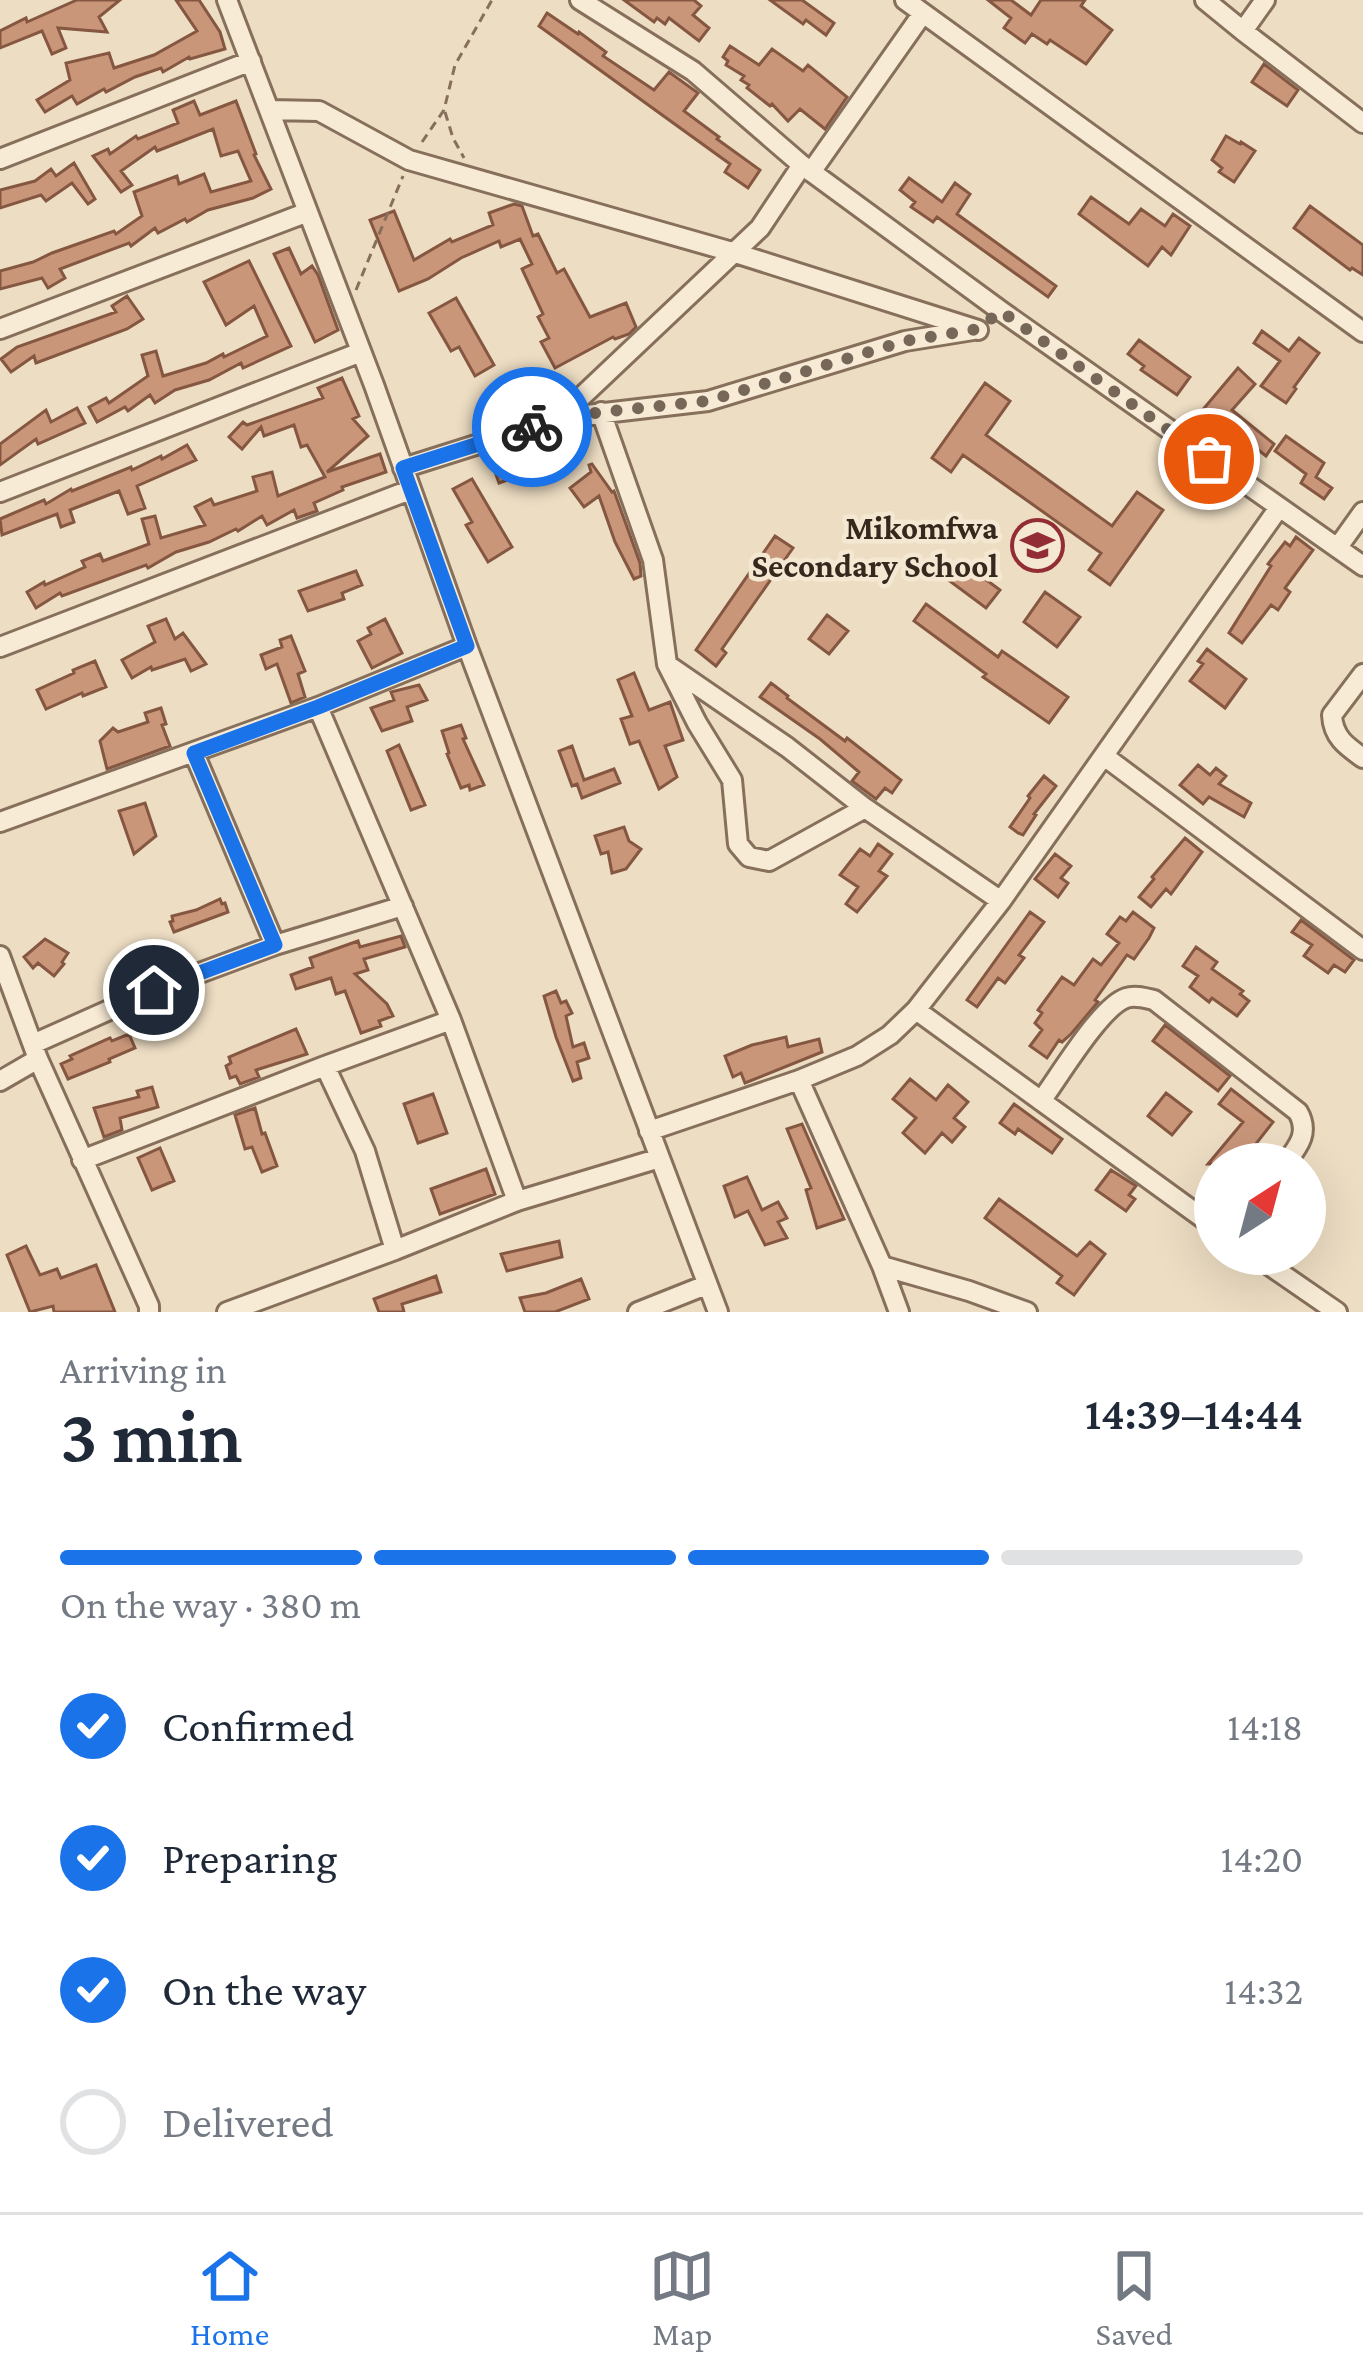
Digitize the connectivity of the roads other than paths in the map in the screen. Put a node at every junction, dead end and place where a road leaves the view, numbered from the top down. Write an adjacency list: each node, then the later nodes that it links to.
1 (227, 0): 8 (street)
2 (580, 0): 12 (street)
3 (905, 0): 6 (street)
4 (1205, 0): 7 (street)
5 (1264, 0): 7 (street)
6 (923, 13): 12 (street); 18 (street)
7 (1243, 31): 10 (street)
8 (251, 62): 9 (street); 11 (street)
9 (270, 110): 13 (street); 14 (street)
10 (1362, 121)
11 (0, 159)
12 (807, 169): 14 (street); 15 (street)
13 (308, 212): 16 (street); 19 (street)
14 (732, 252): 17 (street); 21 (street)
15 (1001, 311): 17 (street); 25 (street)
16 (0, 329)
17 (978, 329): 20 (street)
18 (1363, 332)
19 (361, 352): 22 (street); 24 (street)
20 (601, 412): 21 (street); 31 (street)
21 (558, 419): 22 (street)
22 (403, 468): 23 (street)
23 (410, 490): 29 (street); 30 (street)
24 (0, 492)
25 (1278, 509): 27 (street); 35 (street)
26 (1363, 512): 27 (street)
27 (1338, 547): 28 (street)
28 (1363, 566)
29 (0, 646)
30 (467, 646): 33 (street); 51 (street)
31 (667, 664): 37 (street); 37 (street)
32 (1363, 674): 36 (street)
33 (318, 707): 34 (street); 40 (street)
34 (194, 753): 38 (street); 41 (street)
35 (1104, 755): 39 (street); 42 (street)
36 (1363, 758)
37 (865, 808): 39 (street)
38 (0, 822)
39 (1001, 901): 44 (street)
40 (403, 906): 41 (street); 45 (street)
41 (275, 945): 46 (street)
42 (1363, 950)
43 (0, 956): 46 (street)
44 (916, 1010): 48 (street); 50 (street)
45 (451, 1020): 47 (street); 55 (street)
46 (35, 1052): 49 (street); 54 (street)
47 (325, 1066): 54 (street); 57 (street)
48 (799, 1080): 51 (street); 58 (street)
49 (0, 1081)
50 (1042, 1101): 52 (street); 56 (street)
51 (649, 1131): 53 (street)
52 (1301, 1143)
53 (660, 1158): 55 (street); 60 (street)
54 (82, 1160): 61 (street)
55 (517, 1201): 57 (street)
56 (1194, 1212)
57 (395, 1250): 62 (street)
58 (882, 1266): 65 (street); 66 (street)
59 (1283, 1275): 67 (street)
60 (706, 1285): 63 (street); 64 (street)
61 (149, 1312)
62 (227, 1312)
63 (638, 1312)
64 (718, 1312)
65 (899, 1312)
66 (1027, 1312)
67 (1336, 1312)

